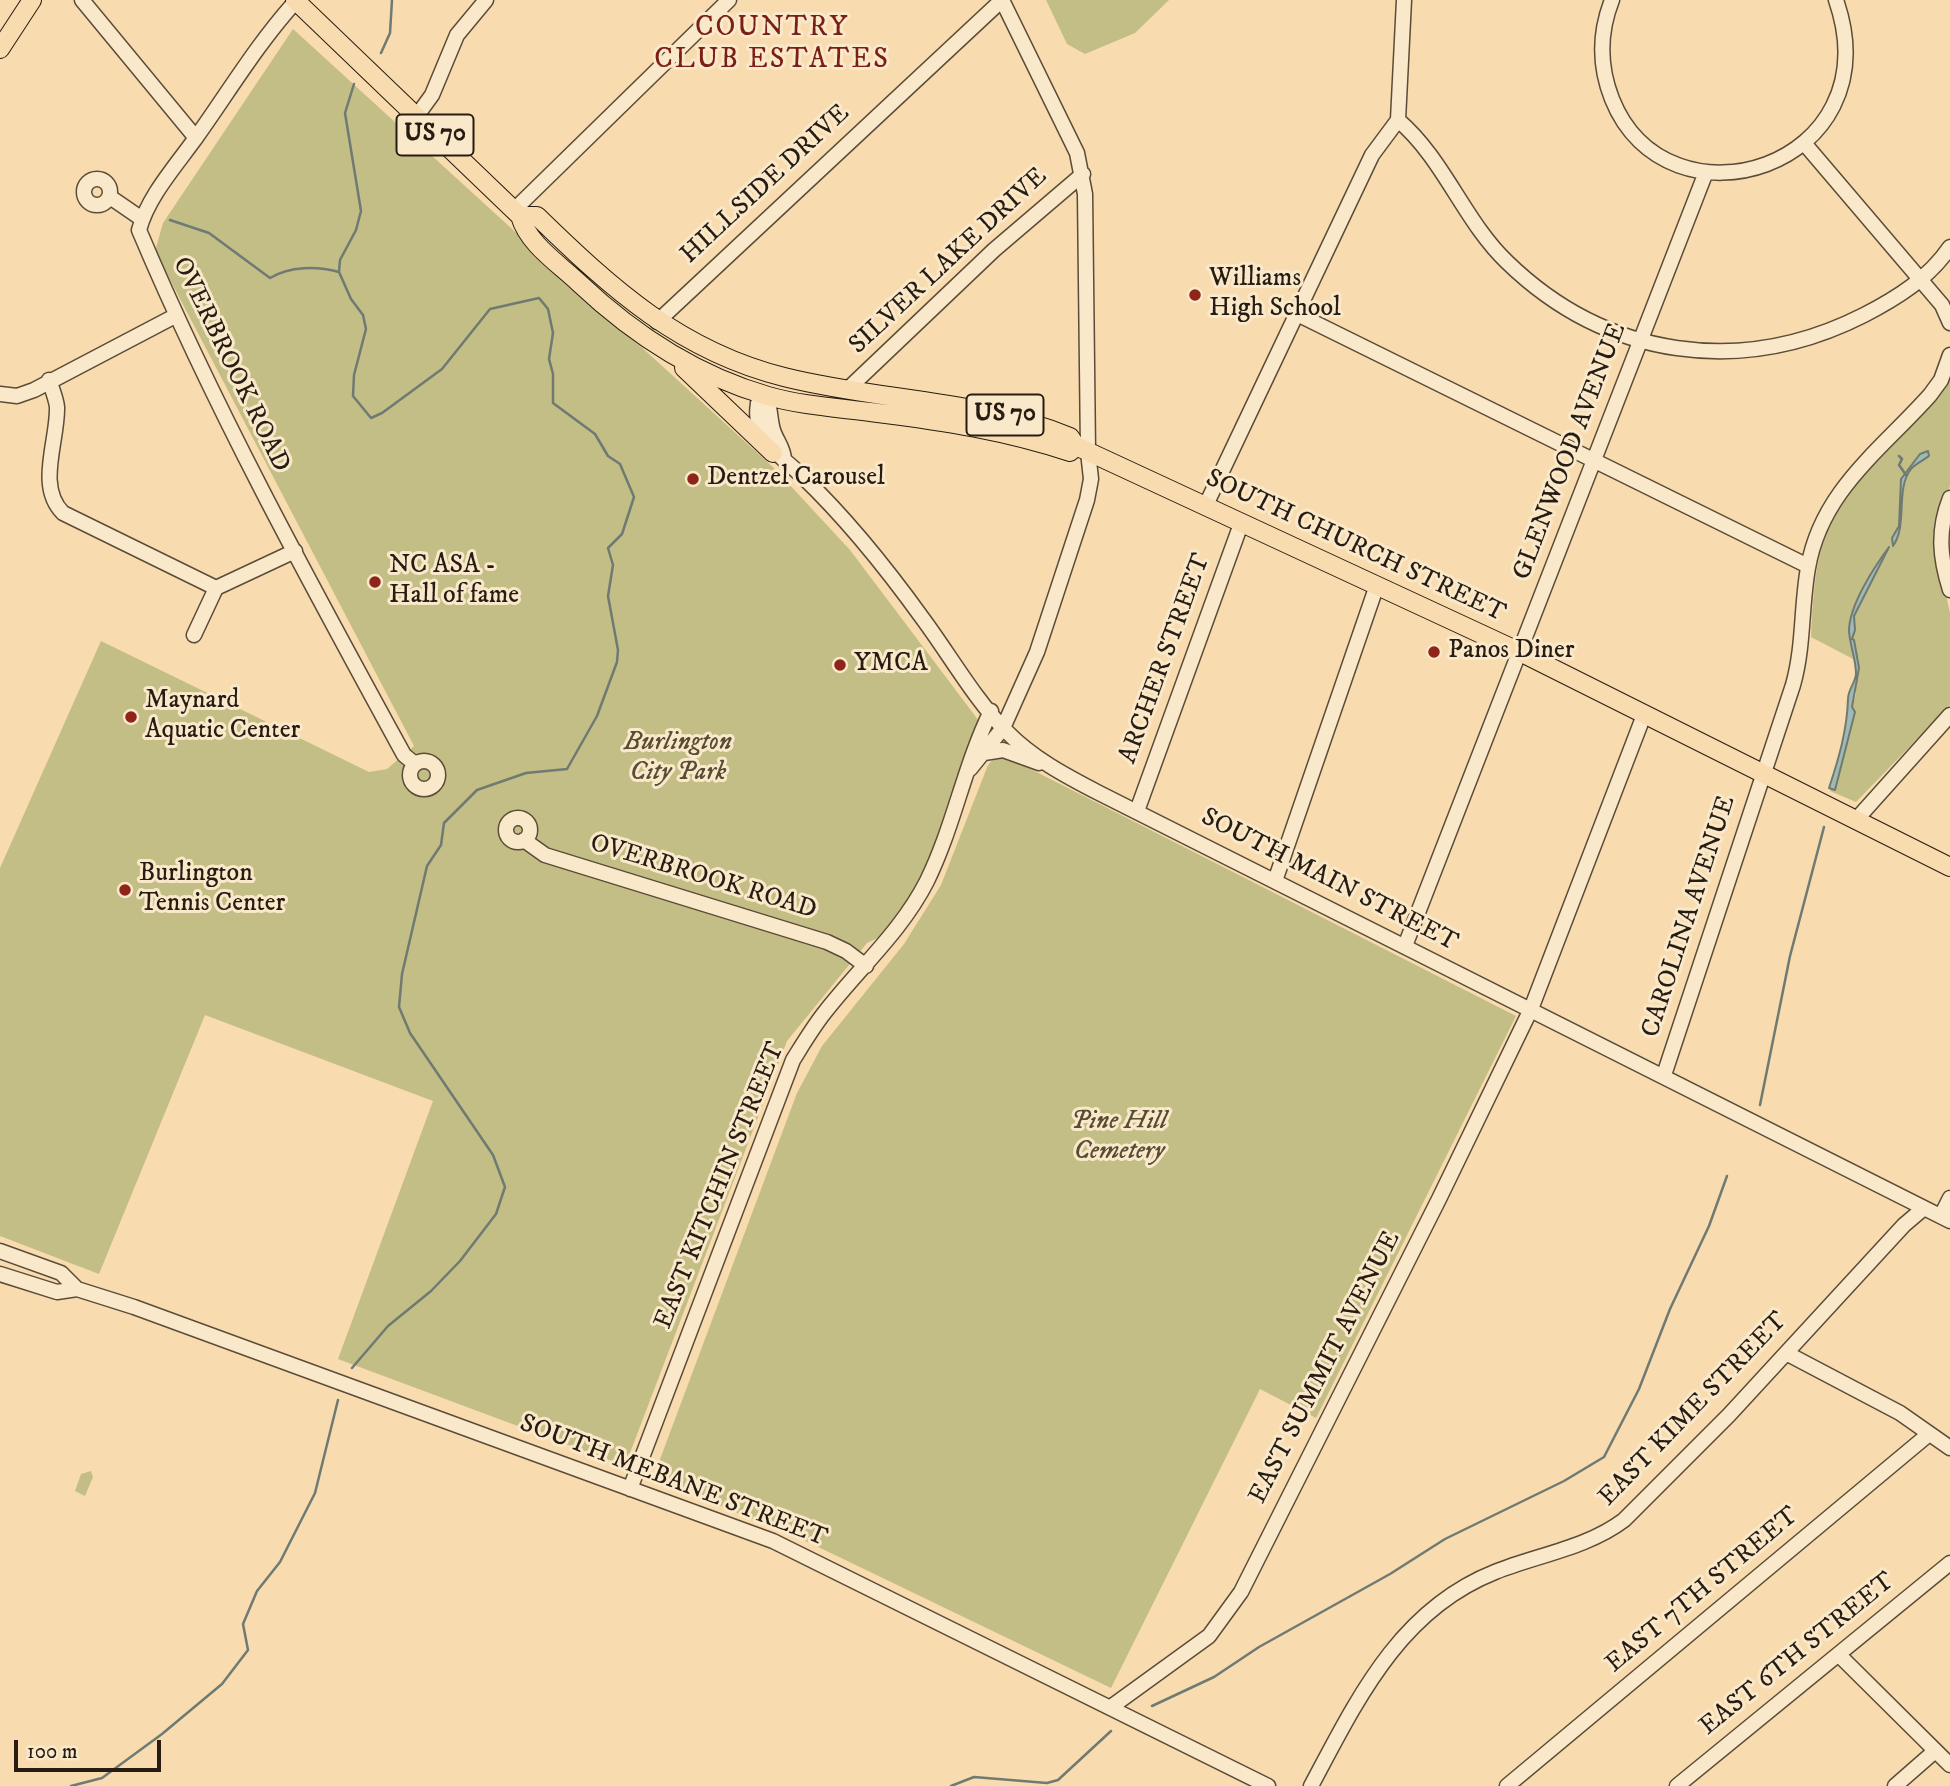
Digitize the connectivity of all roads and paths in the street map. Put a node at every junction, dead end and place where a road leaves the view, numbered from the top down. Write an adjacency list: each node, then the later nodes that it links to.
1 (32, 0): 10 (main road)
2 (82, 0): 15 (street)
3 (295, 0): 13 (main road, SOUTH CHURCH STREET / US 70); 15 (street)
4 (486, 0): 13 (street)
5 (729, 0): 20 (street)
6 (1002, 0): 18 (street, EAST KITCHIN STREET); 26 (street, HILLSIDE DRIVE)
7 (1404, 0): 14 (street)
8 (1612, 0): 17 (street)
9 (1836, 0): 16 (street)
10 (18, 19): 11 (main road); 12 (main road)
11 (0, 31)
12 (0, 49)
13 (416, 117): 20 (main road, SOUTH CHURCH STREET / US 70)
14 (1398, 120): 24 (street); 29 (street)
15 (196, 138): 21 (street)
16 (1804, 143): 17 (street); 23 (street)
17 (1706, 172): 29 (street, GLENWOOD AVENUE)
18 (1083, 174): 33 (street, SILVER LAKE DRIVE); 36 (street, EAST KITCHIN STREET)
19 (110, 197): 21 (street)
20 (517, 213): 26 (main road, SOUTH CHURCH STREET / US 70); 31 (main road, SOUTH CHURCH STREET / US 70)
21 (142, 219): 25 (street, OVERBROOK ROAD)
22 (1950, 247): 23 (street)
23 (1920, 281): 27 (street); 29 (street)
24 (1297, 314): 38 (street); 40 (street)
25 (175, 316): 32 (street); 42 (street, OVERBROOK ROAD)
26 (657, 322): 28 (main road, SOUTH CHURCH STREET / US 70)
27 (1950, 324)
28 (687, 340): 33 (main road, SOUTH CHURCH STREET / US 70); 35 (main road)
29 (1640, 340): 38 (street, GLENWOOD AVENUE)
30 (1950, 355): 43 (street, CAROLINA AVENUE)
31 (672, 356): 35 (main road, SOUTH CHURCH STREET / US 70); 37 (main road)
32 (49, 380): 34 (street); 45 (street)
33 (841, 387): 35 (main road); 36 (main road, SOUTH CHURCH STREET / US 70)
34 (0, 394)
35 (765, 395): 36 (main road, SOUTH CHURCH STREET / US 70); 37 (street, SOUTH MAIN STREET)
36 (1082, 449): 40 (main road, SOUTH CHURCH STREET / US 70); 52 (street, EAST KITCHIN STREET)
37 (778, 456): 49 (street, SOUTH MAIN STREET)
38 (1593, 462): 43 (street); 48 (street, GLENWOOD AVENUE)
39 (1950, 498): 46 (street)
40 (1205, 507): 41 (main road, SOUTH CHURCH STREET / US 70)
41 (1241, 524): 44 (main road, SOUTH CHURCH STREET / US 70); 58 (street, ARCHER STREET)
42 (295, 551): 45 (street); 54 (street, OVERBROOK ROAD)
43 (1808, 566): 57 (street, CAROLINA AVENUE)
44 (1377, 585): 48 (main road, SOUTH CHURCH STREET / US 70); 62 (street)
45 (216, 588): 47 (street)
46 (1950, 590)
47 (194, 635)
48 (1520, 652): 50 (main road, SOUTH CHURCH STREET / US 70); 63 (street, GLENWOOD AVENUE)
49 (991, 711): 52 (street, SOUTH MAIN STREET); 56 (street, EAST KITCHIN STREET)
50 (1644, 715): 57 (main road, SOUTH CHURCH STREET / US 70); 65 (street, EAST SUMMIT AVENUE)
51 (1950, 715): 59 (street)
52 (1003, 728): 53 (street, EAST KITCHIN STREET); 55 (street, SOUTH MAIN STREET)
53 (984, 753): 55 (street); 56 (street, EAST KITCHIN STREET)
54 (415, 764)
55 (1054, 768): 58 (street, SOUTH MAIN STREET)
56 (967, 772): 64 (street, EAST KITCHIN STREET)
57 (1763, 775): 59 (main road, SOUTH CHURCH STREET / US 70); 66 (street, CAROLINA AVENUE)
58 (1137, 811): 62 (street, SOUTH MAIN STREET)
59 (1856, 821): 61 (main road, SOUTH CHURCH STREET / US 70)
60 (524, 840): 64 (street, OVERBROOK ROAD)
61 (1950, 867)
62 (1275, 881): 63 (street, SOUTH MAIN STREET)
63 (1405, 946): 65 (street, SOUTH MAIN STREET)
64 (866, 966): 76 (street, EAST KITCHIN STREET)
65 (1531, 1009): 66 (street, SOUTH MAIN STREET); 79 (street, EAST SUMMIT AVENUE)
66 (1664, 1075): 68 (street, SOUTH MAIN STREET)
67 (1950, 1198): 69 (street)
68 (1924, 1208): 69 (street, SOUTH MAIN STREET); 73 (street, EAST KIME STREET)
69 (1946, 1219)
70 (0, 1251): 72 (street, SOUTH MEBANE STREET)
71 (0, 1274): 72 (street, SOUTH MEBANE STREET)
72 (77, 1289): 76 (street, SOUTH MEBANE STREET)
73 (1786, 1353): 74 (street); 83 (street, EAST KIME STREET)
74 (1929, 1434): 75 (street); 84 (street, EAST 7TH STREET)
75 (1950, 1448)
76 (630, 1489): 79 (street, SOUTH MEBANE STREET)
77 (1950, 1563): 78 (street, EAST 6TH STREET)
78 (1839, 1655): 80 (street); 85 (street, EAST 6TH STREET)
79 (1111, 1707): 82 (street, SOUTH MEBANE STREET)
80 (1935, 1751): 81 (street); 86 (street)
81 (1950, 1765)
82 (1268, 1786)
83 (1311, 1786)
84 (1507, 1786)
85 (1677, 1786)
86 (1895, 1786)

